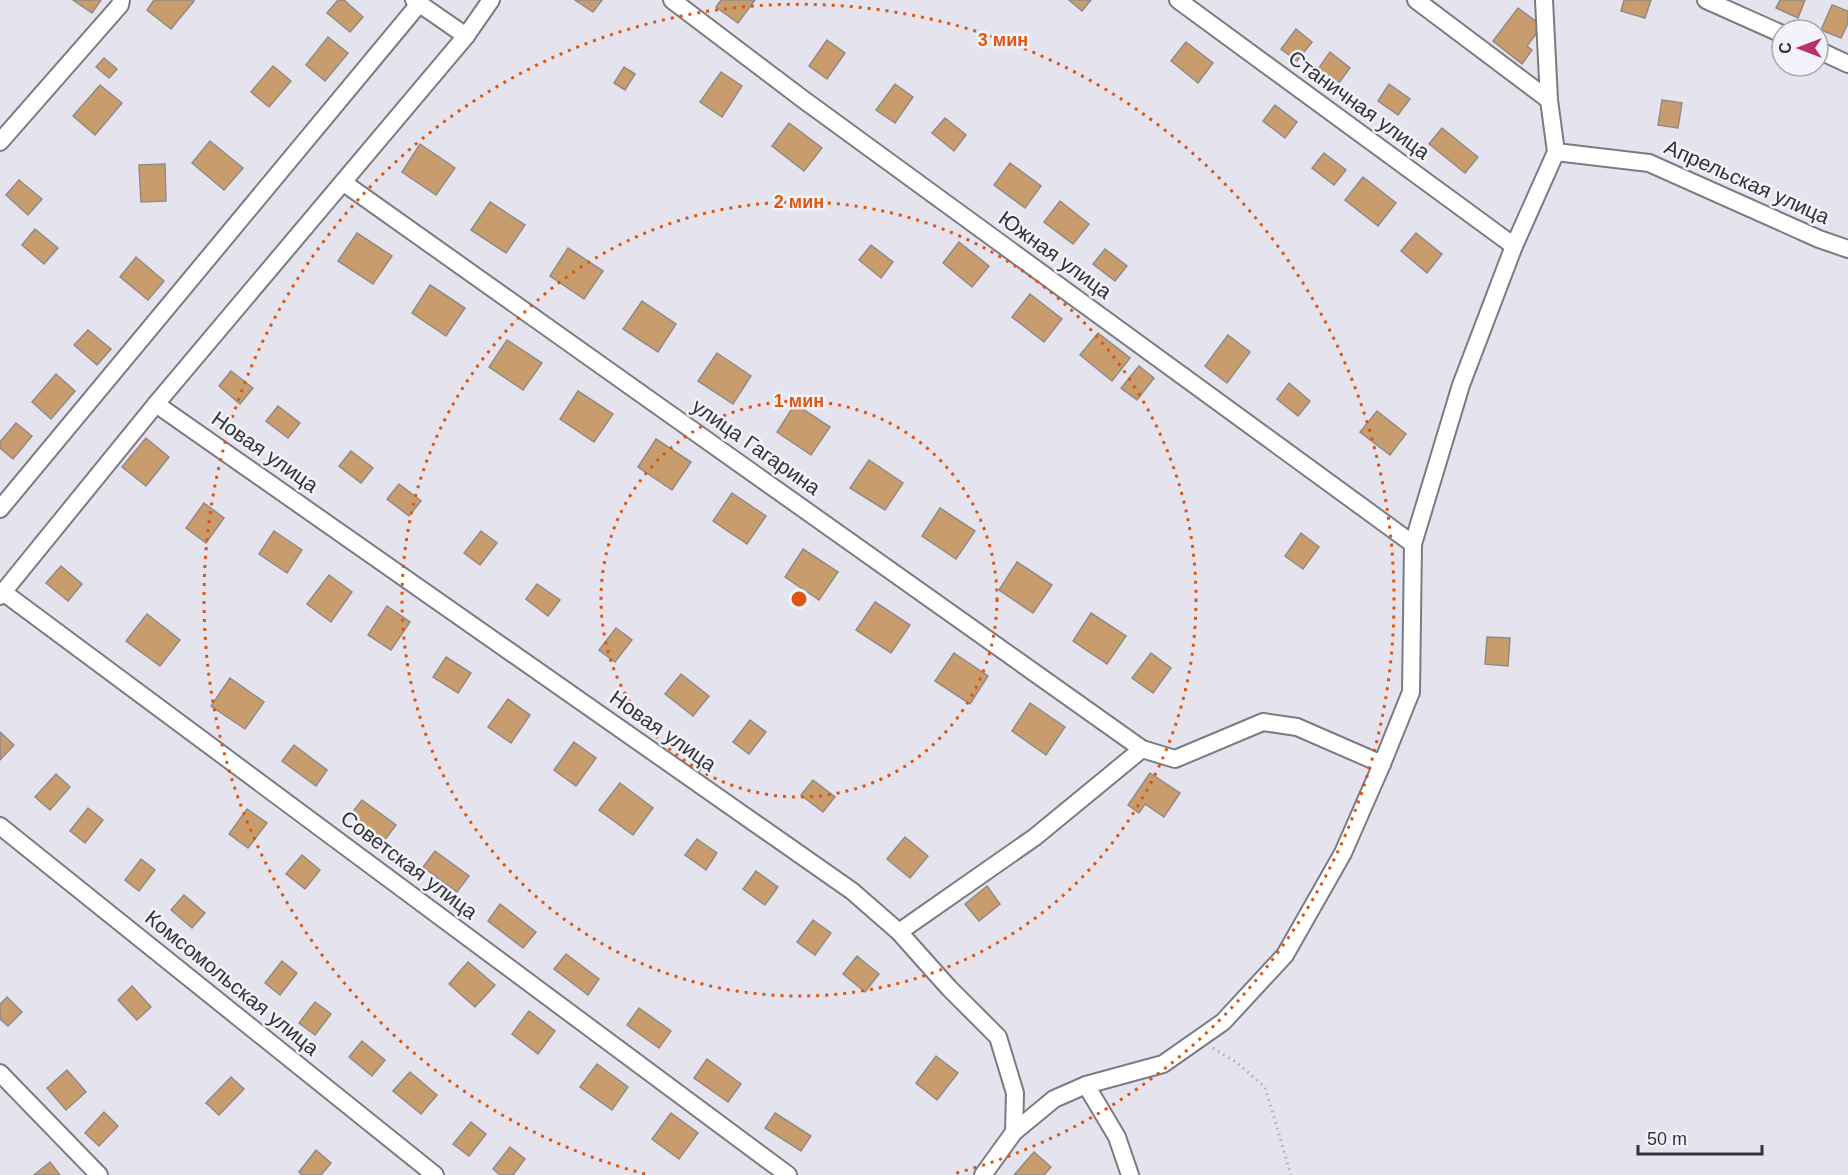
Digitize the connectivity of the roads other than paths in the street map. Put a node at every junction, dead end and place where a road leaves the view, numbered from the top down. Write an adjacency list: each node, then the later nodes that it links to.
1 (121, 0): 14 (street)
2 (491, 0): 10 (street)
3 (672, 0): 21 (street, Южная улица)
4 (1178, 0): 17 (street, Станичная улица)
5 (1416, 0): 13 (street)
6 (1544, 0): 13 (street)
7 (1706, 0): 9 (street)
8 (416, 2): 10 (street); 20 (street)
9 (1770, 29)
10 (466, 36): 16 (street)
11 (1830, 56): 12 (street)
12 (1848, 64)
13 (1549, 100): 15 (street)
14 (0, 142)
15 (1556, 152): 17 (street); 18 (street, Апрельская улица)
16 (344, 183): 19 (street); 23 (street, улица Гагарина)
17 (1514, 246): 21 (street)
18 (1848, 249)
19 (156, 404): 22 (street); 26 (street, Новая улица)
20 (0, 509)
21 (1413, 544): 24 (street)
22 (2, 594): 32 (street, Советская улица)
23 (1142, 749): 24 (street, улица Гагарина); 26 (street)
24 (1382, 764): 28 (street)
25 (0, 826): 31 (street, Комсомольская улица)
26 (899, 932): 29 (street, Новая улица)
27 (0, 1073): 30 (street)
28 (1086, 1085): 29 (street); 34 (street)
29 (1014, 1132): 33 (street)
30 (99, 1175)
31 (435, 1175)
32 (788, 1175)
33 (983, 1175)
34 (1130, 1175)

